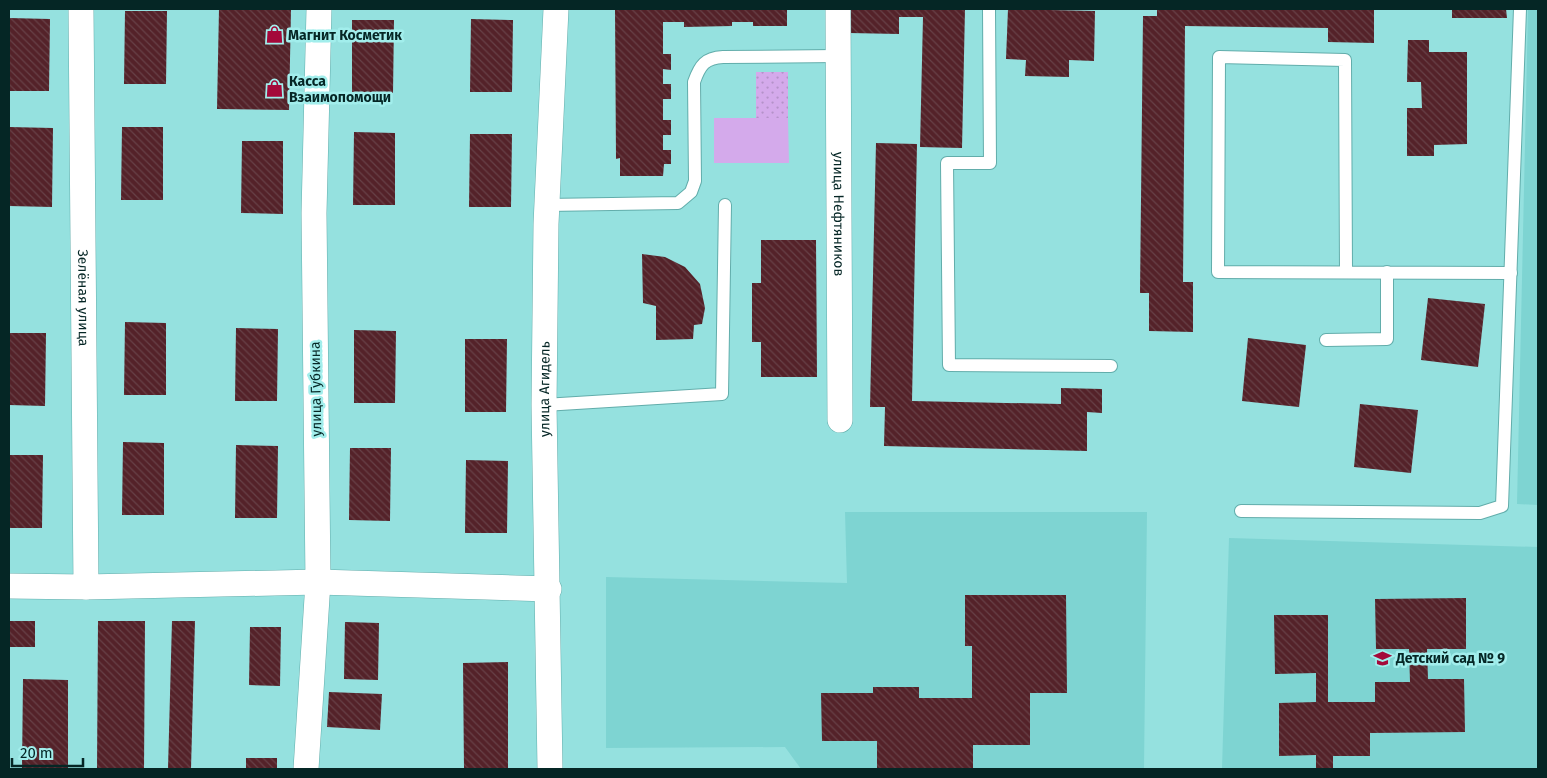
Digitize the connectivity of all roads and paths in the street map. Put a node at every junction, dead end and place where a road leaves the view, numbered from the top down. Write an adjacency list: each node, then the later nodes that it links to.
1 (81, 9): 20 (street, Зелёная улица)
2 (319, 9): 18 (street, улица Губкина)
3 (556, 9): 8 (street, улица Агидель)
4 (838, 9): 7 (street, улица Нефтяников)
5 (989, 9): 14 (lane)
6 (1520, 9): 12 (lane)
7 (838, 56): 8 (lane); 16 (street, улица Нефтяников)
8 (546, 205): 15 (street, улица Агидель)
9 (725, 205): 15 (lane)
10 (1346, 272): 10 (lane); 11 (lane)
11 (1387, 272): 12 (lane); 13 (lane)
12 (1511, 273): 17 (lane)
13 (1326, 340)
14 (1111, 366)
15 (544, 405): 21 (street, улица Агидель)
16 (840, 420)
17 (1241, 511)
18 (318, 582): 20 (street); 21 (street); 22 (street, улица Губкина)
19 (9, 586): 20 (street)
20 (86, 587)
21 (549, 588): 23 (street, улица Агидель)
22 (306, 769)
23 (550, 769)

